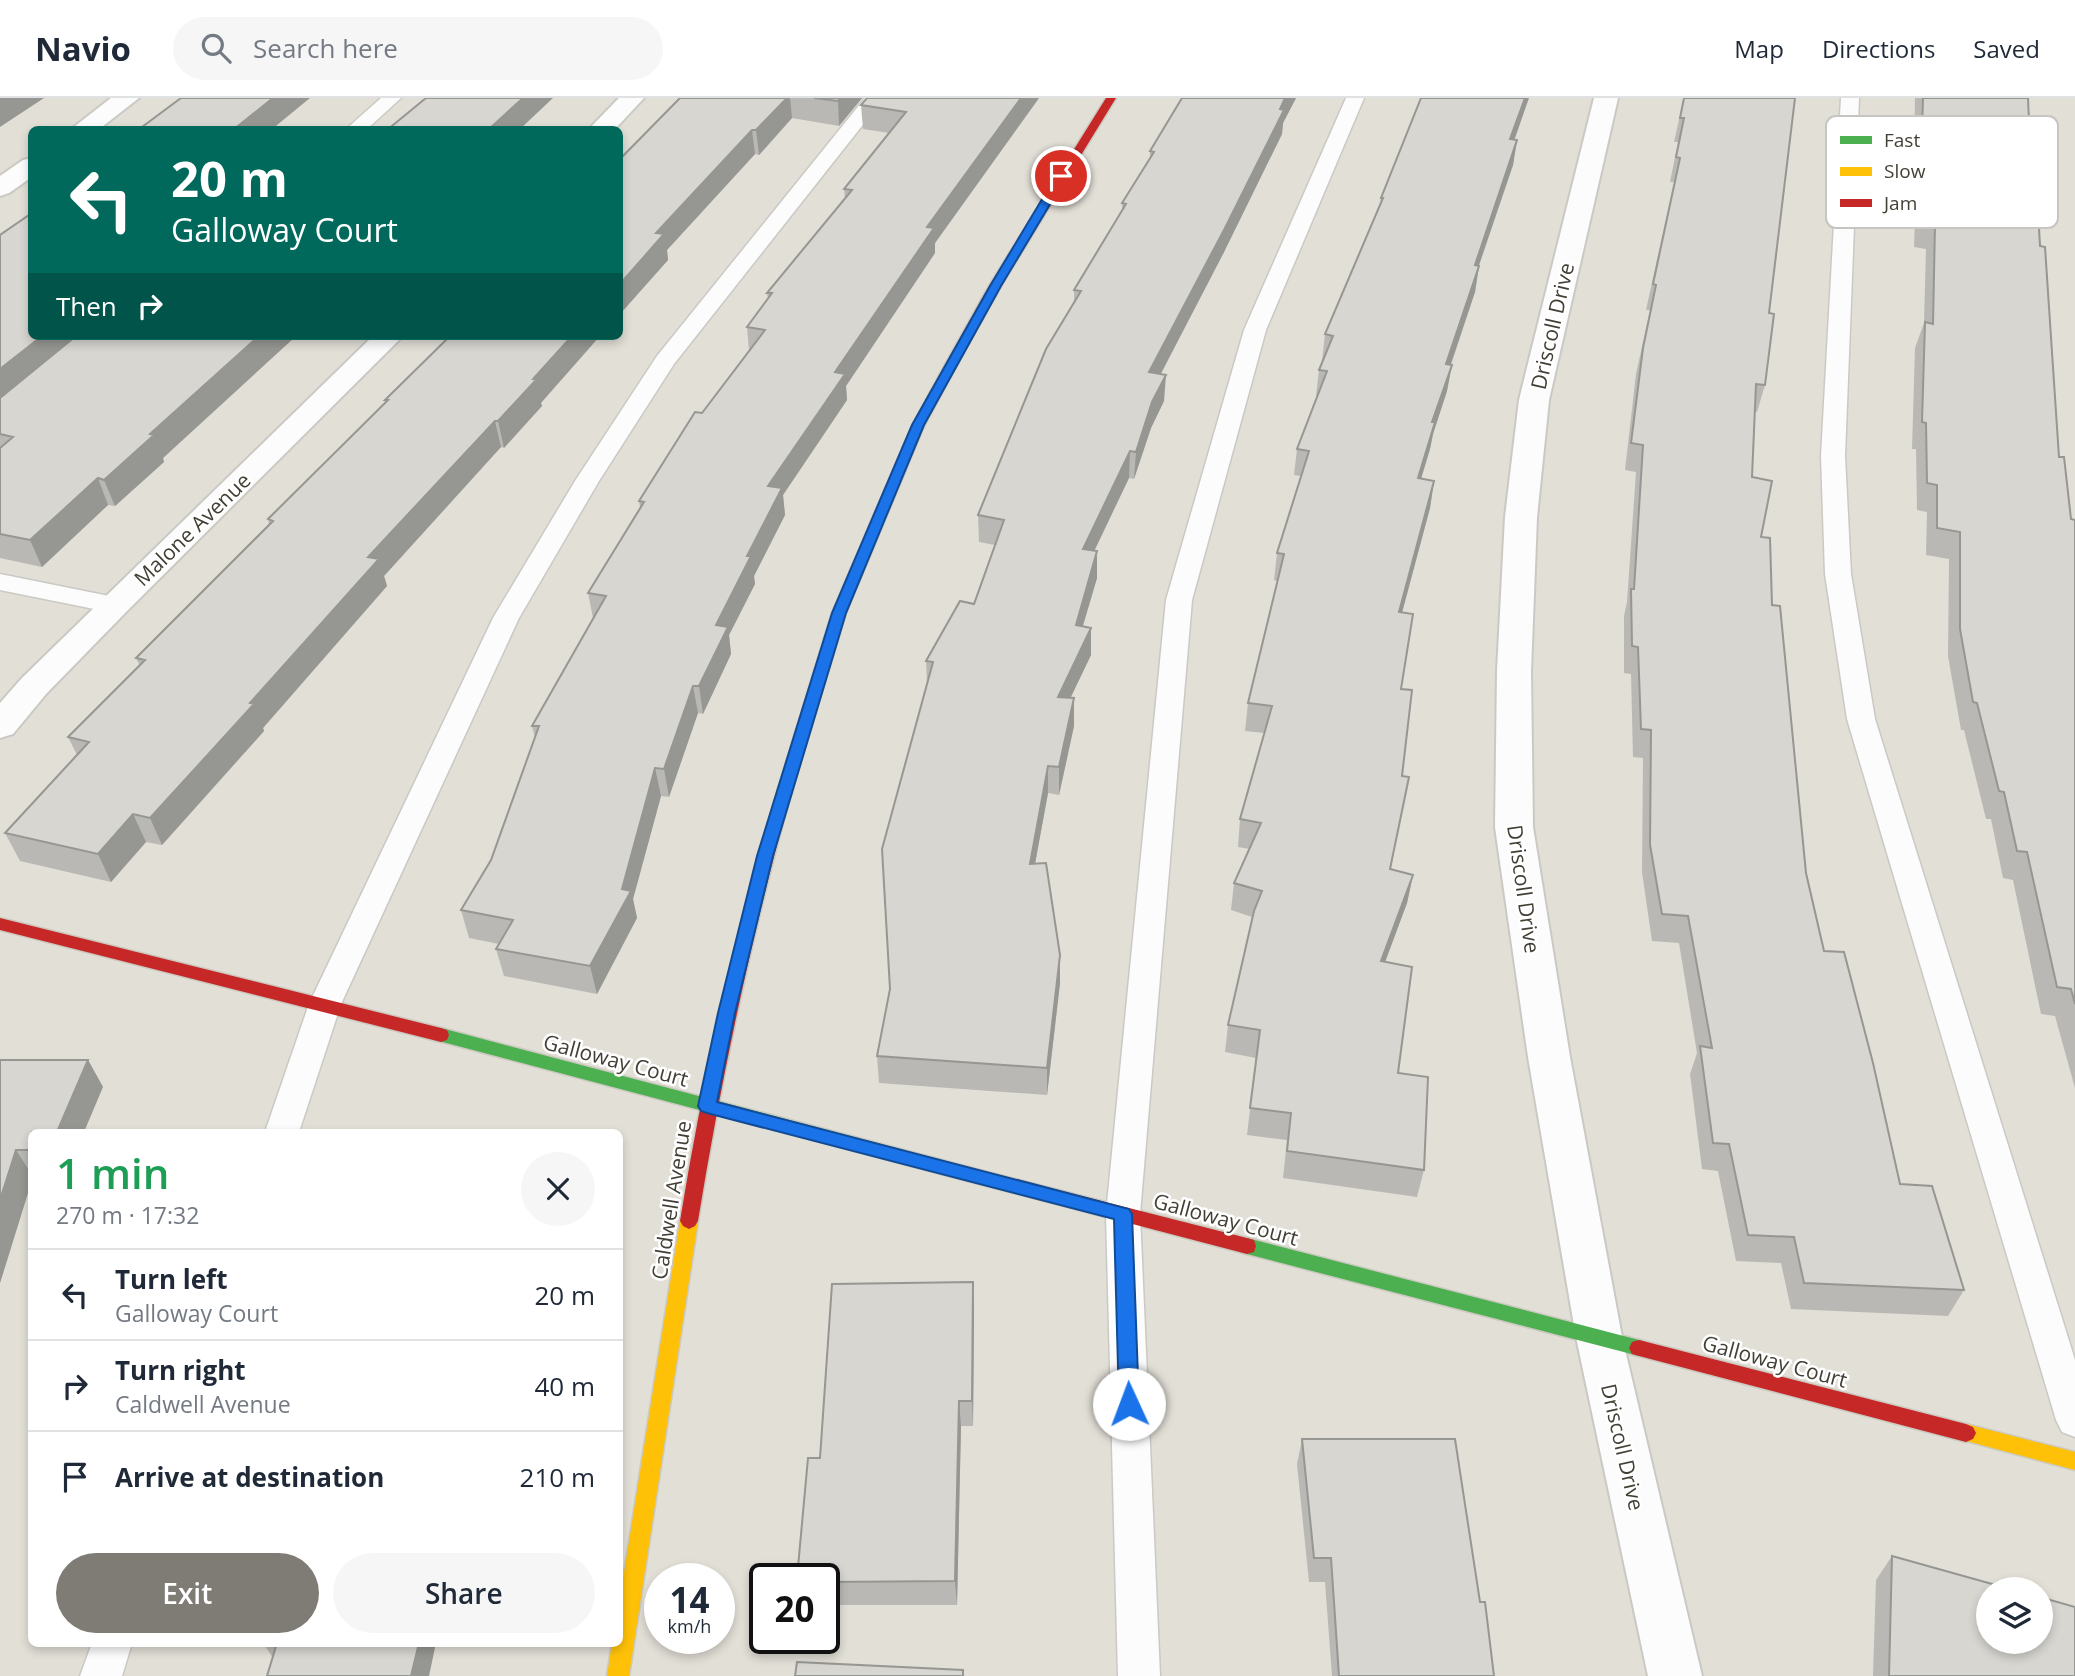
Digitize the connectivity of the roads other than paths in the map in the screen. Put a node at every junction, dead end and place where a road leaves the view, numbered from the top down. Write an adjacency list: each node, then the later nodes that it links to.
1 (127, 98): 10 (street)
2 (392, 98): 11 (lane)
3 (632, 98): 12 (street)
4 (875, 98): 21 (lane)
5 (1111, 98): 22 (street, Caldwell Avenue)
6 (1355, 98): 24 (lane)
7 (1606, 98): 25 (street, Driscoll Drive)
8 (1850, 98): 9 (lane)
9 (1849, 116)
10 (88, 126)
11 (359, 126)
12 (604, 126)
13 (28, 169): 14 (street)
14 (0, 188)
15 (1844, 228): 26 (lane)
16 (385, 340): 18 (street, Malone Avenue)
17 (0, 582): 18 (lane)
18 (114, 605): 19 (street, Malone Avenue)
19 (0, 726)
20 (0, 924): 21 (street, Galloway Court)
21 (325, 1004): 22 (street, Galloway Court); 23 (lane)
22 (707, 1106): 24 (street, Galloway Court); 28 (street, Caldwell Avenue)
23 (283, 1129)
24 (1123, 1214): 25 (street, Galloway Court); 33 (lane)
25 (1599, 1337): 27 (street, Galloway Court); 34 (street, Driscoll Drive)
26 (2075, 1420)
27 (2075, 1461)
28 (623, 1644)
29 (111, 1647): 31 (lane)
30 (623, 1647): 32 (street, Caldwell Avenue)
31 (101, 1676)
32 (618, 1676)
33 (1139, 1676)
34 (1675, 1676)

